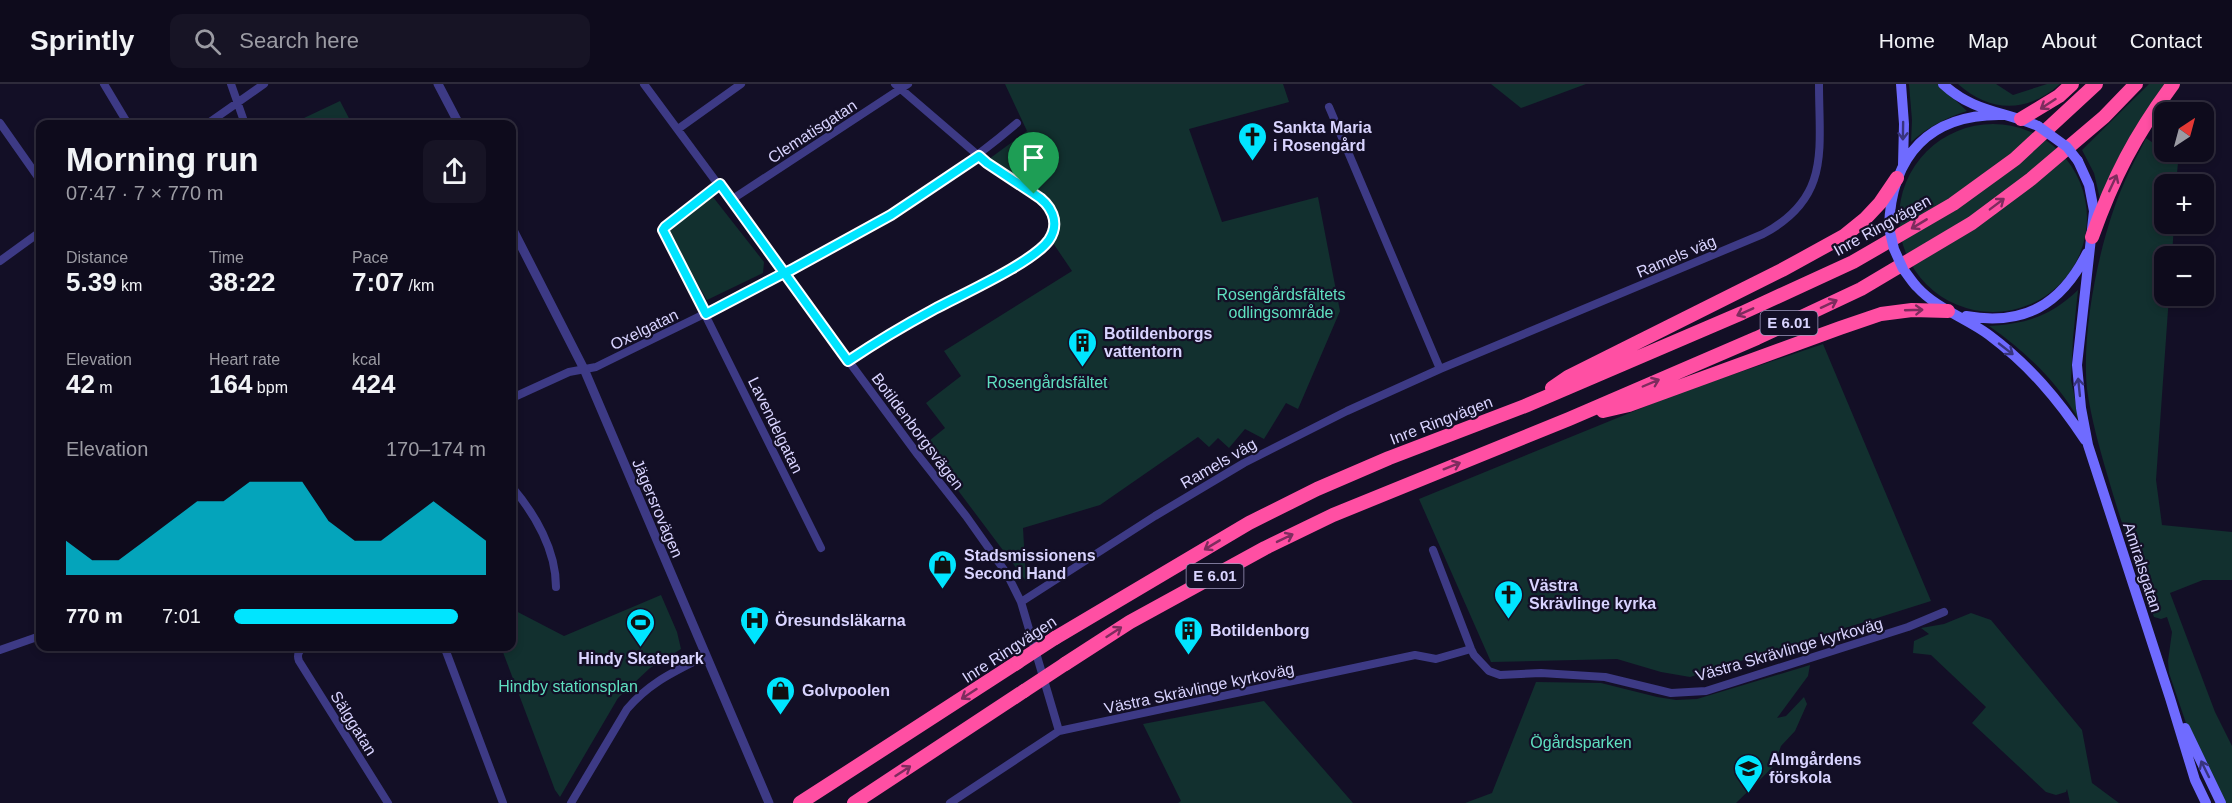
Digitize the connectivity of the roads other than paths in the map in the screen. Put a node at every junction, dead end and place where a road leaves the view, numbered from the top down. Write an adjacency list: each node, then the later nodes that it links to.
1 (104, 84): 19 (street)
2 (231, 84): 15 (street)
3 (264, 84): 15 (street)
4 (438, 84): 22 (street)
5 (644, 84): 25 (street, Botildenborgsvägen)
6 (741, 84): 25 (street)
7 (1819, 84): 40 (street, Ramels väg)
8 (1902, 84): 27 (main road, Amiralsgatan, one-way to 27)
9 (1943, 84): 17 (main road, Amiralsgatan)
10 (2072, 84): 18 (highway, one-way to 18)
11 (2096, 84): 42 (highway, Inre Ringvägen / E 6.01, one-way to 42)
12 (2136, 84): 43 (highway, E 6.01, one-way to 12)
13 (2173, 84): 33 (highway, one-way to 13)
14 (901, 86): 26 (street); 30 (street, Clematisgatan)
15 (238, 102): 20 (street); 21 (street)
16 (1329, 106): 40 (street)
17 (2004, 115): 18 (main road, Amiralsgatan); 27 (main road, Amiralsgatan)
18 (2022, 119): 33 (main road, Amiralsgatan, bridge)
19 (126, 120)
20 (213, 120)
21 (244, 120)
22 (457, 120)
23 (0, 123): 28 (street)
24 (1017, 123): 26 (street, Oxelgatan)
25 (678, 129): 29 (street, Botildenborgsvägen)
26 (979, 156): 35 (street, Oxelgatan); 38 (street)
27 (1900, 172): 36 (main road, Amiralsgatan, bridge); 42 (highway)
28 (36, 174)
29 (720, 184): 30 (street, Botildenborgsvägen); 37 (street, Lavendelgatan)
30 (731, 200): 35 (street, Botildenborgsvägen)
31 (36, 235): 34 (street)
32 (516, 236): 39 (street, Jägersrovägen)
33 (2091, 242): 36 (main road, Amiralsgatan); 44 (main road, Amiralsgatan, one-way to 33)
34 (0, 261)
35 (784, 273): 37 (street, Oxelgatan); 38 (street, Botildenborgsvägen)
36 (1953, 313): 43 (highway, one-way to 36); 44 (main road, Amiralsgatan, one-way to 44)
37 (706, 314): 39 (street, Oxelgatan); 46 (street, Lavendelgatan)
38 (848, 361): 49 (street, Botildenborgsvägen)
39 (584, 369): 41 (street, Oxelgatan); 56 (street, Jägersrovägen)
40 (1440, 369): 49 (street, Ramels väg)
41 (516, 396)
42 (1525, 406): 64 (highway, Inre Ringvägen / E 6.01, one-way to 64, bridge)
43 (1569, 419): 65 (highway, E 6.01, one-way to 43, bridge)
44 (2088, 445): 57 (main road, Amiralsgatan)
45 (516, 492): 48 (street)
46 (821, 548)
47 (1433, 550): 52 (street, Västra Skrävlinge kyrkoväg)
48 (556, 588)
49 (1021, 602): 58 (street, Botildenborgsvägen)
50 (1944, 612): 52 (street, Västra Skrävlinge kyrkoväg)
51 (36, 637): 53 (street)
52 (1471, 649): 58 (street, Västra Skrävlinge kyrkoväg)
53 (0, 650)
54 (299, 651): 60 (street, Sälggatan)
55 (446, 651): 61 (street)
56 (705, 656): 62 (street); 63 (street, Jägersrovägen)
57 (2170, 698): 59 (main road, Amiralsgatan); 69 (main road, Amiralsgatan, one-way to 57)
58 (1059, 730): 66 (street, Västra Skrävlinge kyrkoväg)
59 (2194, 780): 67 (main road); 68 (main road, Amiralsgatan)
60 (388, 803)
61 (503, 803)
62 (571, 803)
63 (769, 803)
64 (800, 803)
65 (854, 803)
66 (950, 803)
67 (2202, 803)
68 (2206, 803)
69 (2221, 803)

